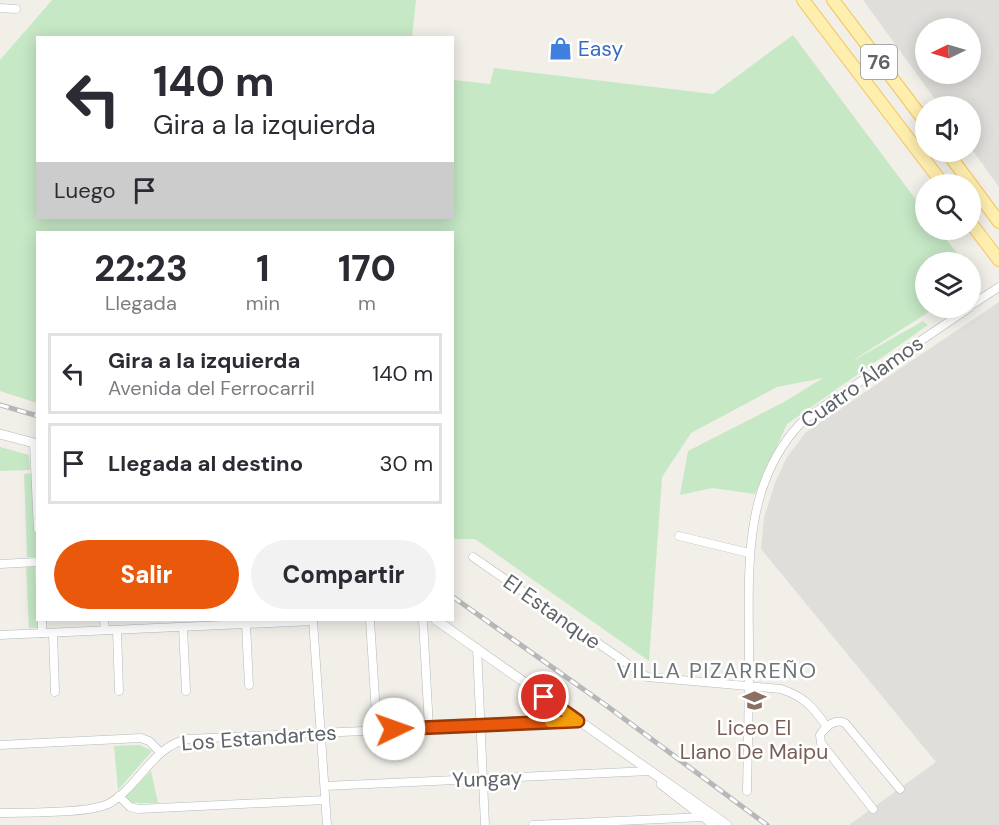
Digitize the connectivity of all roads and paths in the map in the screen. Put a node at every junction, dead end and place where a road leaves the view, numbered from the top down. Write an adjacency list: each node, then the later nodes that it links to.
1 (802, 0): 6 (main road, 76)
2 (833, 0): 5 (main road, 76)
3 (0, 8): 4 (street)
4 (16, 9)
5 (915, 108)
6 (935, 174)
7 (981, 199): 8 (main road)
8 (999, 222)
9 (981, 236): 10 (main road)
10 (999, 260)
11 (999, 287): 12 (street, Cuatro Álamos)
12 (981, 299)
13 (954, 318): 17 (street, Cuatro Álamos)
14 (0, 434): 15 (street)
15 (36, 444)
16 (679, 536): 17 (street)
17 (749, 553): 37 (street, Cuatro Álamos)
18 (473, 557): 37 (street, El Estanque)
19 (36, 562): 20 (street)
20 (0, 564)
21 (42, 621): 32 (street)
22 (105, 621): 30 (street)
23 (296, 621): 28 (street)
24 (313, 621): 46 (street)
25 (370, 621): 45 (street)
26 (423, 621): 44 (street)
27 (437, 621): 35 (street)
28 (246, 624): 29 (street); 36 (street)
29 (183, 627): 31 (street); 39 (street)
30 (105, 630): 31 (street); 33 (street)
31 (117, 630): 38 (street)
32 (42, 633): 33 (street); 34 (street)
33 (53, 633): 40 (street)
34 (0, 635)
35 (477, 648): 41 (street); 42 (street)
36 (249, 685)
37 (749, 685): 43 (street, El Estanque); 53 (street, Cuatro Álamos)
38 (119, 691)
39 (186, 691)
40 (55, 692)
41 (578, 721): 42 (street, Los Estandartes); 49 (street)
42 (481, 726): 44 (street, Los Estandartes); 50 (street)
43 (827, 727): 52 (street); 56 (street)
44 (429, 728): 45 (street, Los Estandartes)
45 (377, 730): 46 (street, Los Estandartes)
46 (321, 733): 48 (street, Los Estandartes); 51 (street)
47 (0, 745): 48 (street)
48 (161, 753): 54 (street, Los Estandartes)
49 (650, 771): 50 (street, Yungay); 58 (street); 63 (street)
50 (483, 779): 51 (street, Yungay); 60 (street)
51 (325, 786): 55 (street)
52 (900, 789)
53 (747, 791)
54 (119, 796): 55 (street); 57 (street, Los Estandartes)
55 (325, 800): 59 (street)
56 (873, 809)
57 (0, 813)
58 (704, 818): 61 (street); 62 (street)
59 (327, 825)
60 (485, 825)
61 (533, 825)
62 (714, 825)
63 (727, 825)

